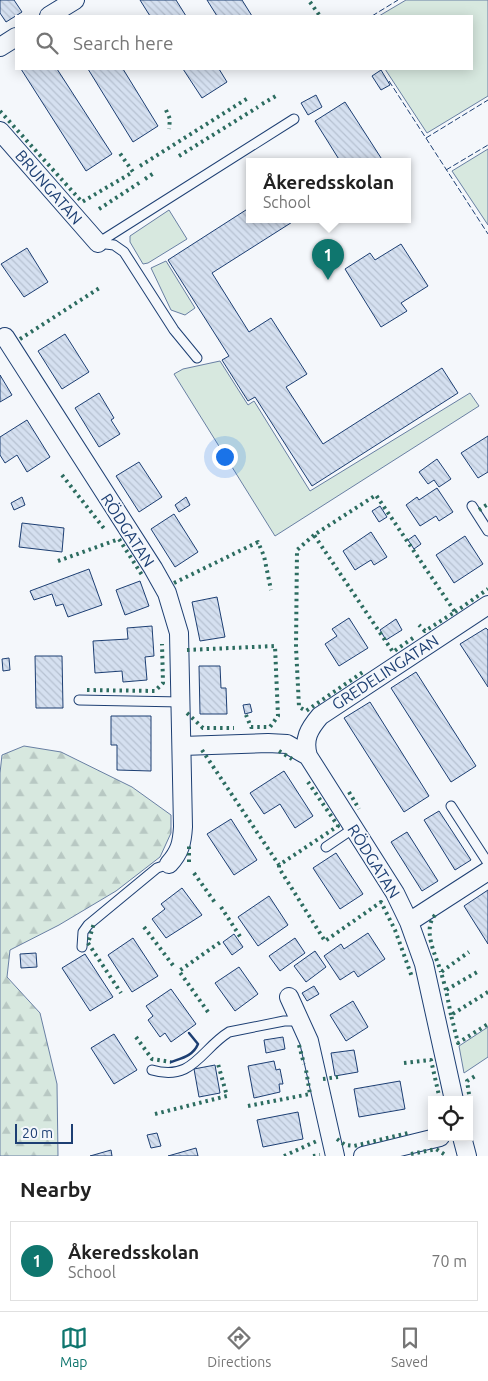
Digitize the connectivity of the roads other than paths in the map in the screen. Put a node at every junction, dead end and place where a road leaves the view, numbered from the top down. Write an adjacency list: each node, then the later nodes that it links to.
1 (75, 0): 2 (street)
2 (51, 15)
3 (15, 38): 4 (street)
4 (0, 47)
5 (294, 120): 7 (lane)
6 (0, 131): 7 (street, BRUNGATAN)
7 (98, 243): 9 (lane)
8 (5, 337): 14 (street, RÖDGATAN)
9 (197, 358)
10 (472, 506): 11 (lane)
11 (488, 531)
12 (488, 605): 16 (street, GREDELINGATAN)
13 (79, 700): 14 (lane)
14 (180, 702): 15 (street, RÖDGATAN)
15 (182, 746): 16 (street, RÖDGATAN); 21 (street, RÖDGATAN)
16 (308, 756): 18 (street, RÖDGATAN)
17 (451, 806): 20 (lane)
18 (354, 828): 19 (lane); 23 (street, RÖDGATAN)
19 (326, 847)
20 (488, 863)
21 (169, 864): 24 (lane)
22 (488, 872): 23 (street)
23 (409, 922): 28 (street, RÖDGATAN)
24 (82, 947)
25 (289, 997): 26 (street)
26 (301, 1021): 27 (lane); 32 (street)
27 (152, 1070)
28 (453, 1096)
29 (429, 1141): 31 (street)
30 (463, 1141): 34 (street)
31 (400, 1152): 33 (street)
32 (334, 1156)
33 (363, 1156)
34 (467, 1156)

